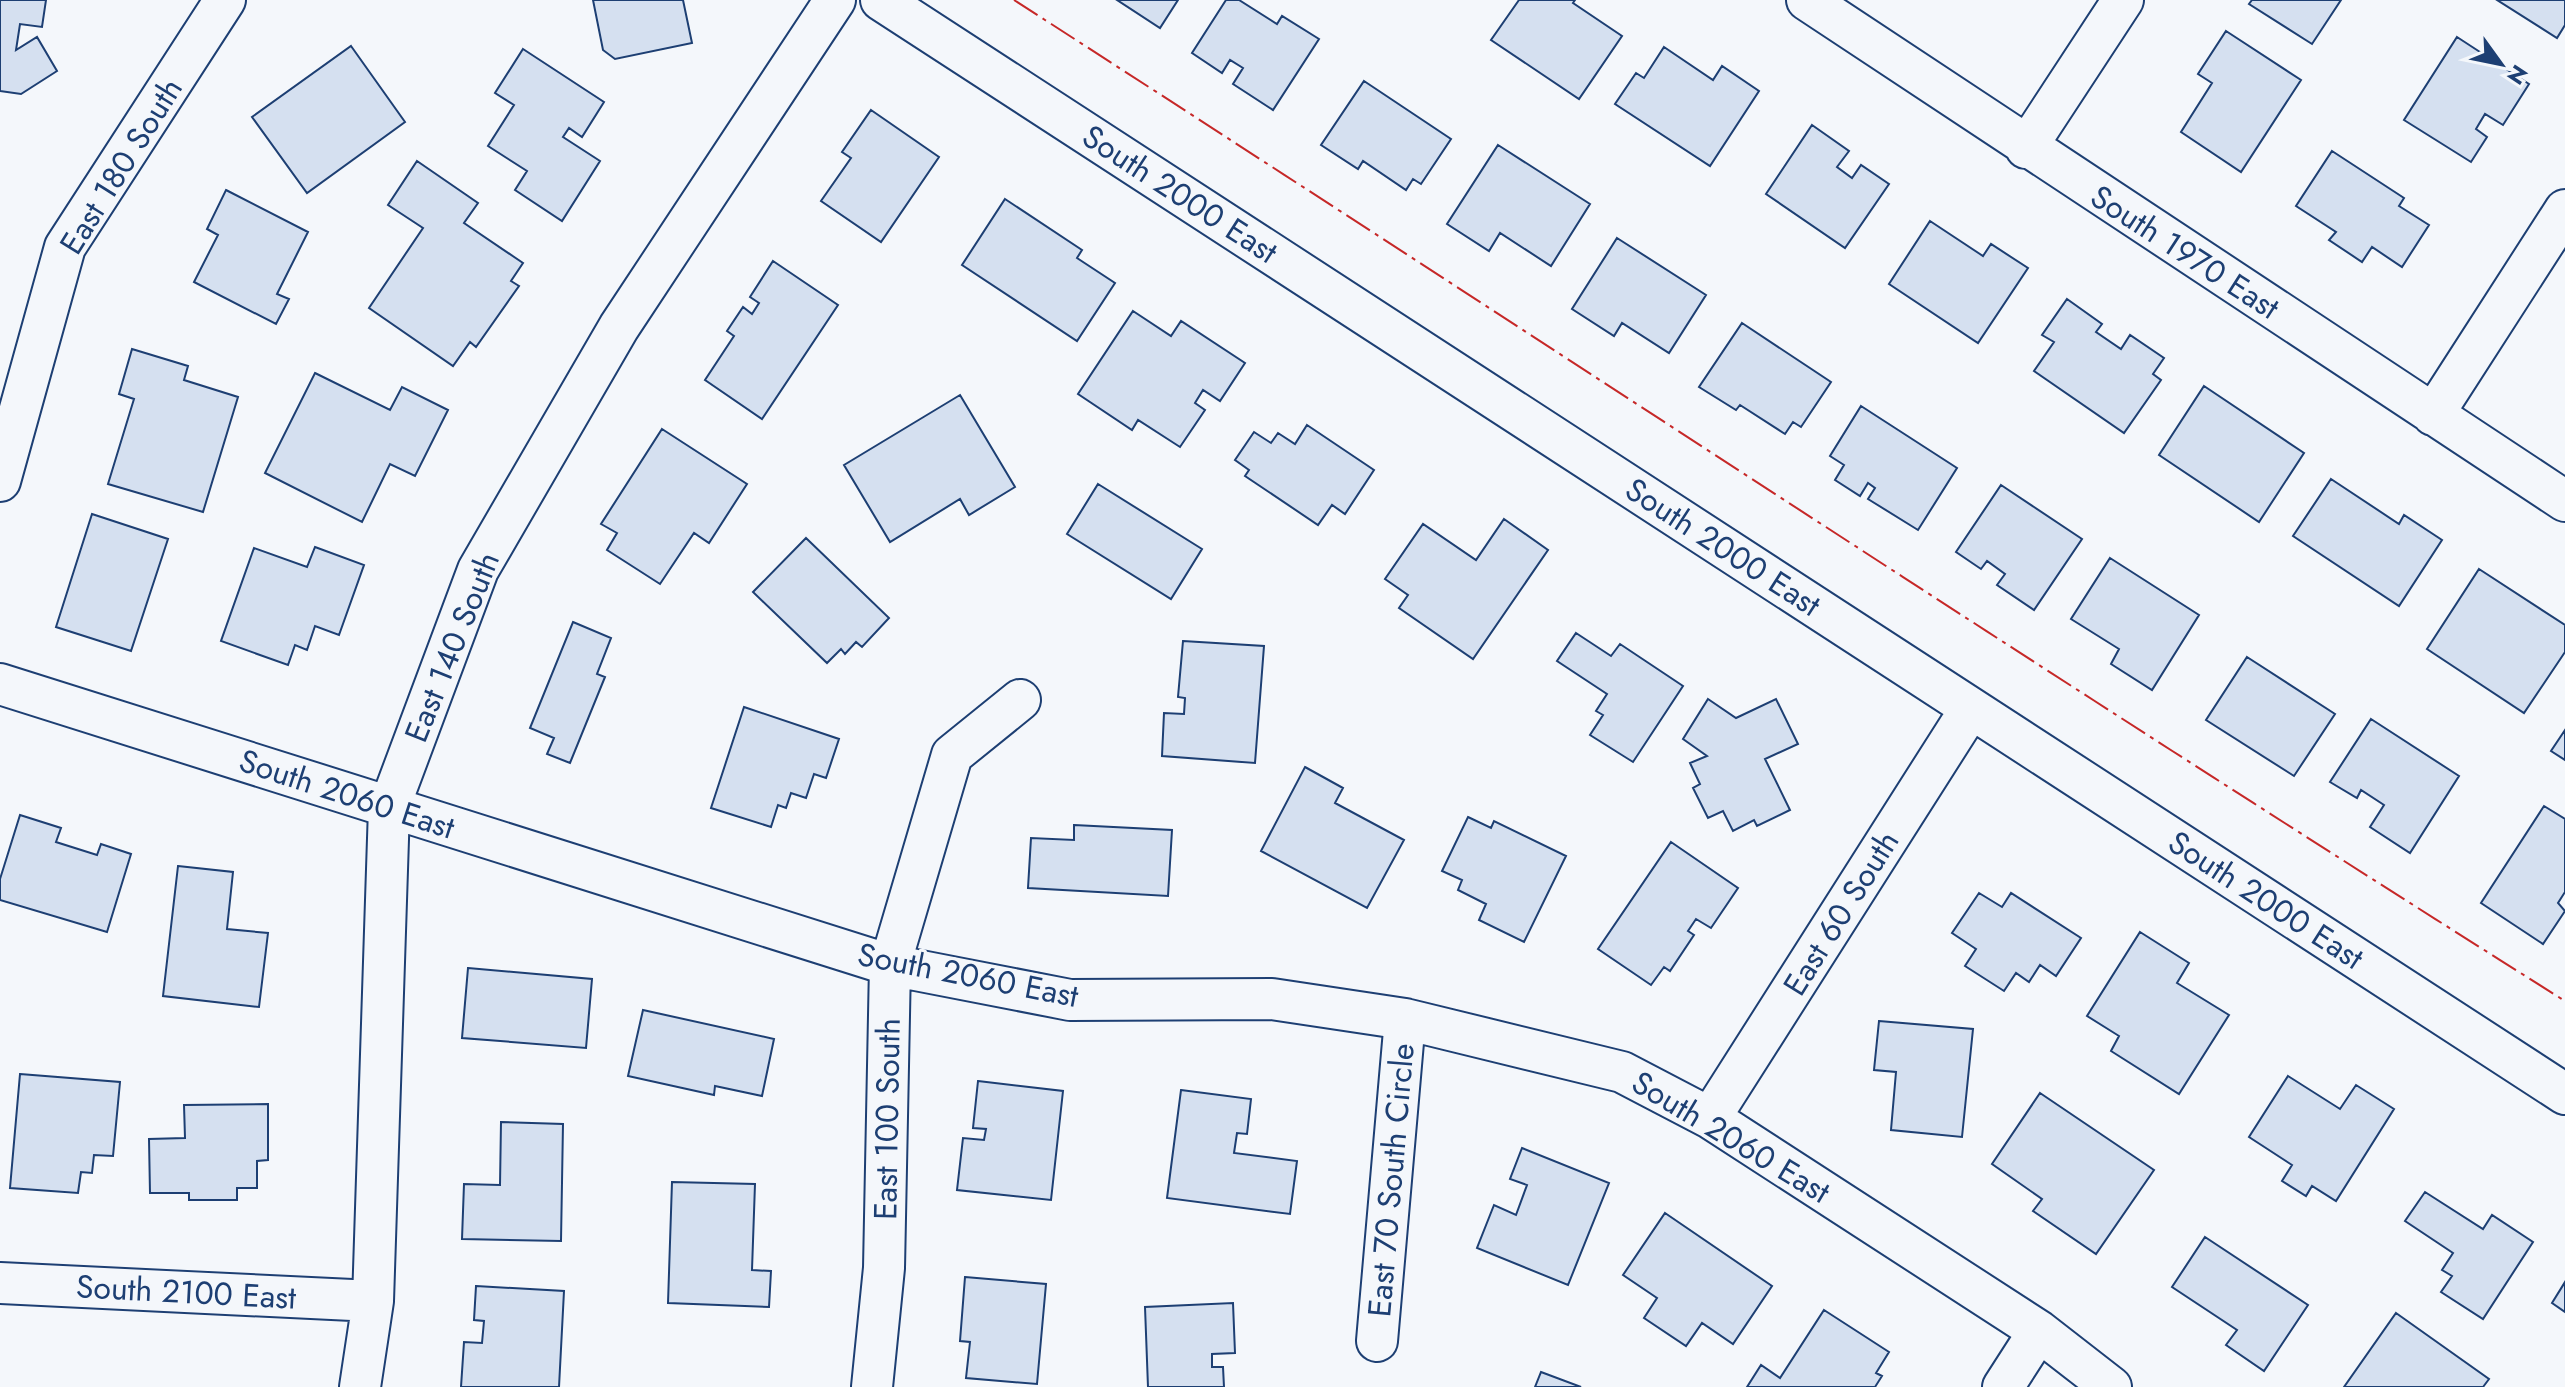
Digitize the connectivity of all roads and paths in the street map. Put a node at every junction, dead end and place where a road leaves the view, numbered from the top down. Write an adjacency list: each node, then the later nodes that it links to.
1 (225, 0): 9 (street, East 180 South)
2 (835, 0): 14 (street, East 140 South)
3 (881, 0): 13 (street, South 2000 East)
4 (1807, 0): 6 (street, South 1970 East)
5 (2123, 0): 6 (street)
6 (2026, 148): 8 (street, South 1970 East)
7 (2565, 210): 8 (street)
8 (2433, 415): 10 (street, South 1970 East)
9 (0, 481)
10 (2565, 501)
11 (0, 684): 14 (street, South 2060 East)
12 (1020, 700): 15 (street, East 100 South)
13 (1971, 708): 17 (street, South 2000 East); 18 (street, East 60 South)
14 (389, 808): 15 (street, South 2060 East); 20 (street, East 140 South)
15 (890, 965): 16 (street, South 2060 East); 24 (street, East 100 South)
16 (1405, 1019): 18 (street, South 2060 East); 22 (street, East 70 South Circle)
17 (2565, 1094)
18 (1710, 1118): 21 (street, South 2060 East)
19 (0, 1283): 20 (street, South 2100 East)
20 (373, 1301): 23 (street, East 140 South)
21 (2039, 1331): 25 (street); 26 (street, South 2060 East)
22 (1377, 1341)
23 (360, 1387)
24 (872, 1387)
25 (2003, 1387)
26 (2111, 1387)

